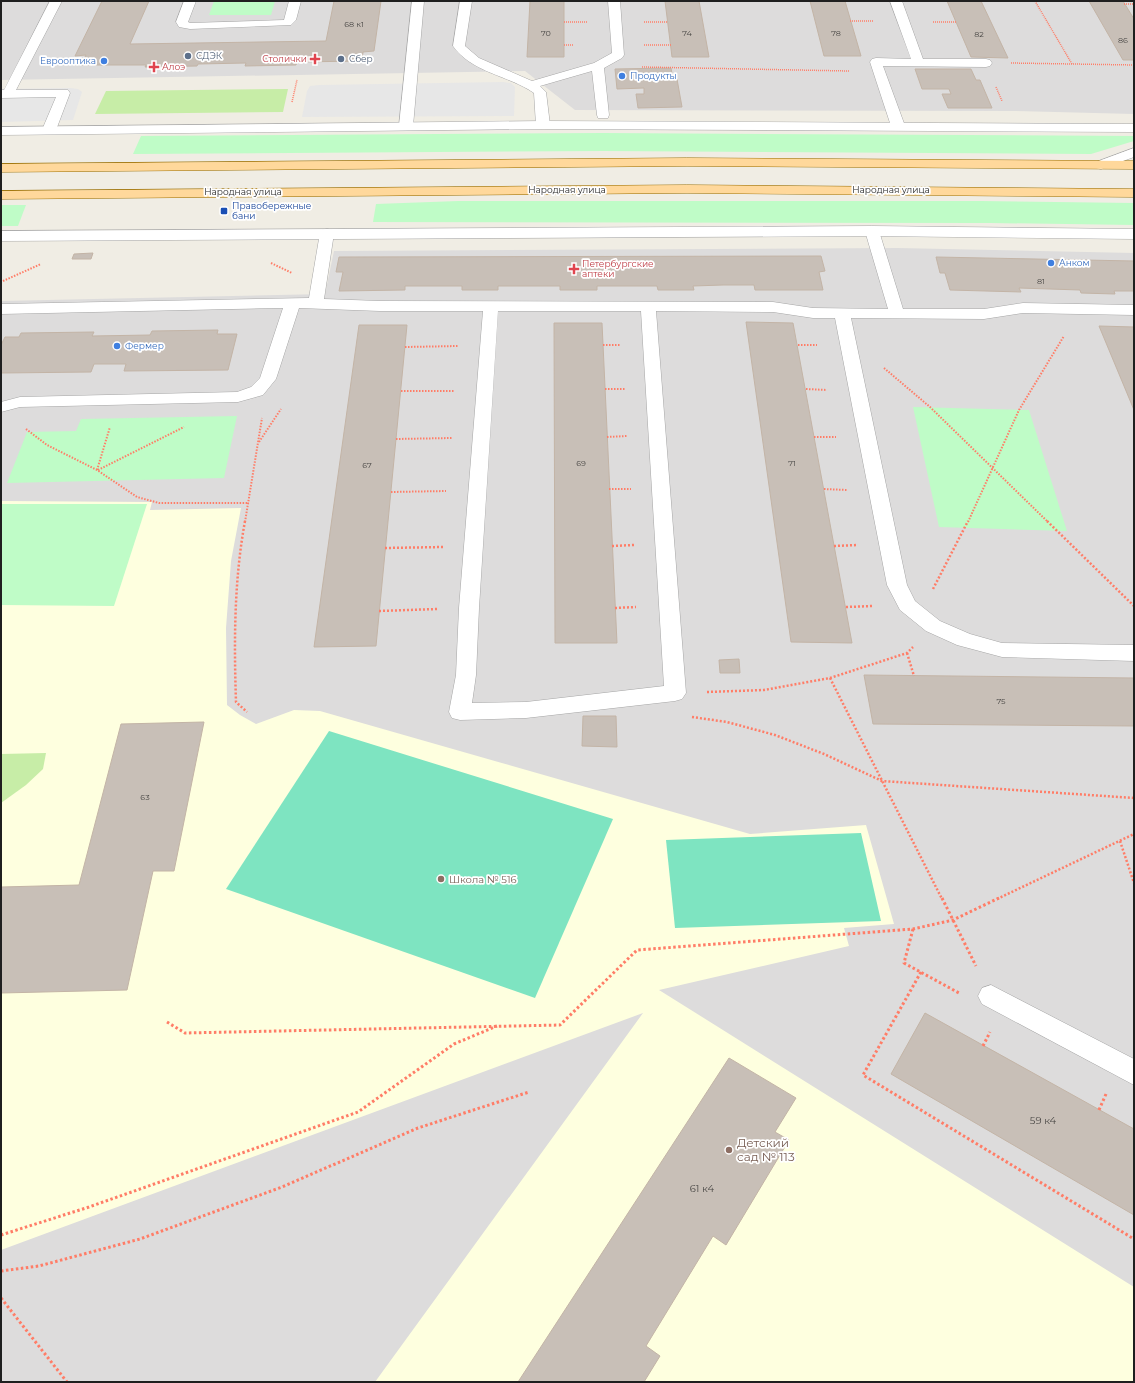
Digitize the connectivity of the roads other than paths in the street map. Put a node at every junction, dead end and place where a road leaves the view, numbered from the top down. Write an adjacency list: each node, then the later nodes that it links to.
1 (56, 1): 12 (lane)
2 (190, 1): 3 (lane)
3 (295, 1)
4 (418, 1): 15 (lane)
5 (466, 1): 11 (lane)
6 (614, 1): 10 (lane)
7 (896, 1): 8 (lane)
8 (918, 62): 9 (lane); 16 (lane)
9 (986, 63)
10 (598, 66): 11 (lane); 13 (lane)
11 (531, 85): 14 (lane)
12 (4, 94): 18 (lane)
13 (603, 115)
14 (543, 125): 15 (street); 16 (street)
15 (406, 126): 18 (street)
16 (898, 126): 17 (street)
17 (1134, 128)
18 (49, 130): 19 (street)
19 (1, 131)
20 (1134, 152): 21 (street)
21 (1101, 165): 22 (main road); 23 (main road)
22 (1134, 165)
23 (1, 168)
24 (1134, 192): 25 (main road, Народная улица)
25 (1, 195)
26 (872, 231): 27 (street); 28 (street); 37 (lane)
27 (327, 233): 29 (street); 31 (lane)
28 (1134, 234)
29 (1, 236)
30 (293, 303): 31 (lane); 34 (lane); 38 (lane)
31 (316, 303): 32 (lane)
32 (491, 306): 33 (lane); 33 (lane)
33 (648, 306): 36 (lane)
34 (1, 309)
35 (1134, 310): 37 (lane)
36 (842, 313): 37 (lane); 39 (lane)
37 (897, 314)
38 (1, 407)
39 (1134, 653)
40 (991, 996): 41 (lane)
41 (1134, 1073)

